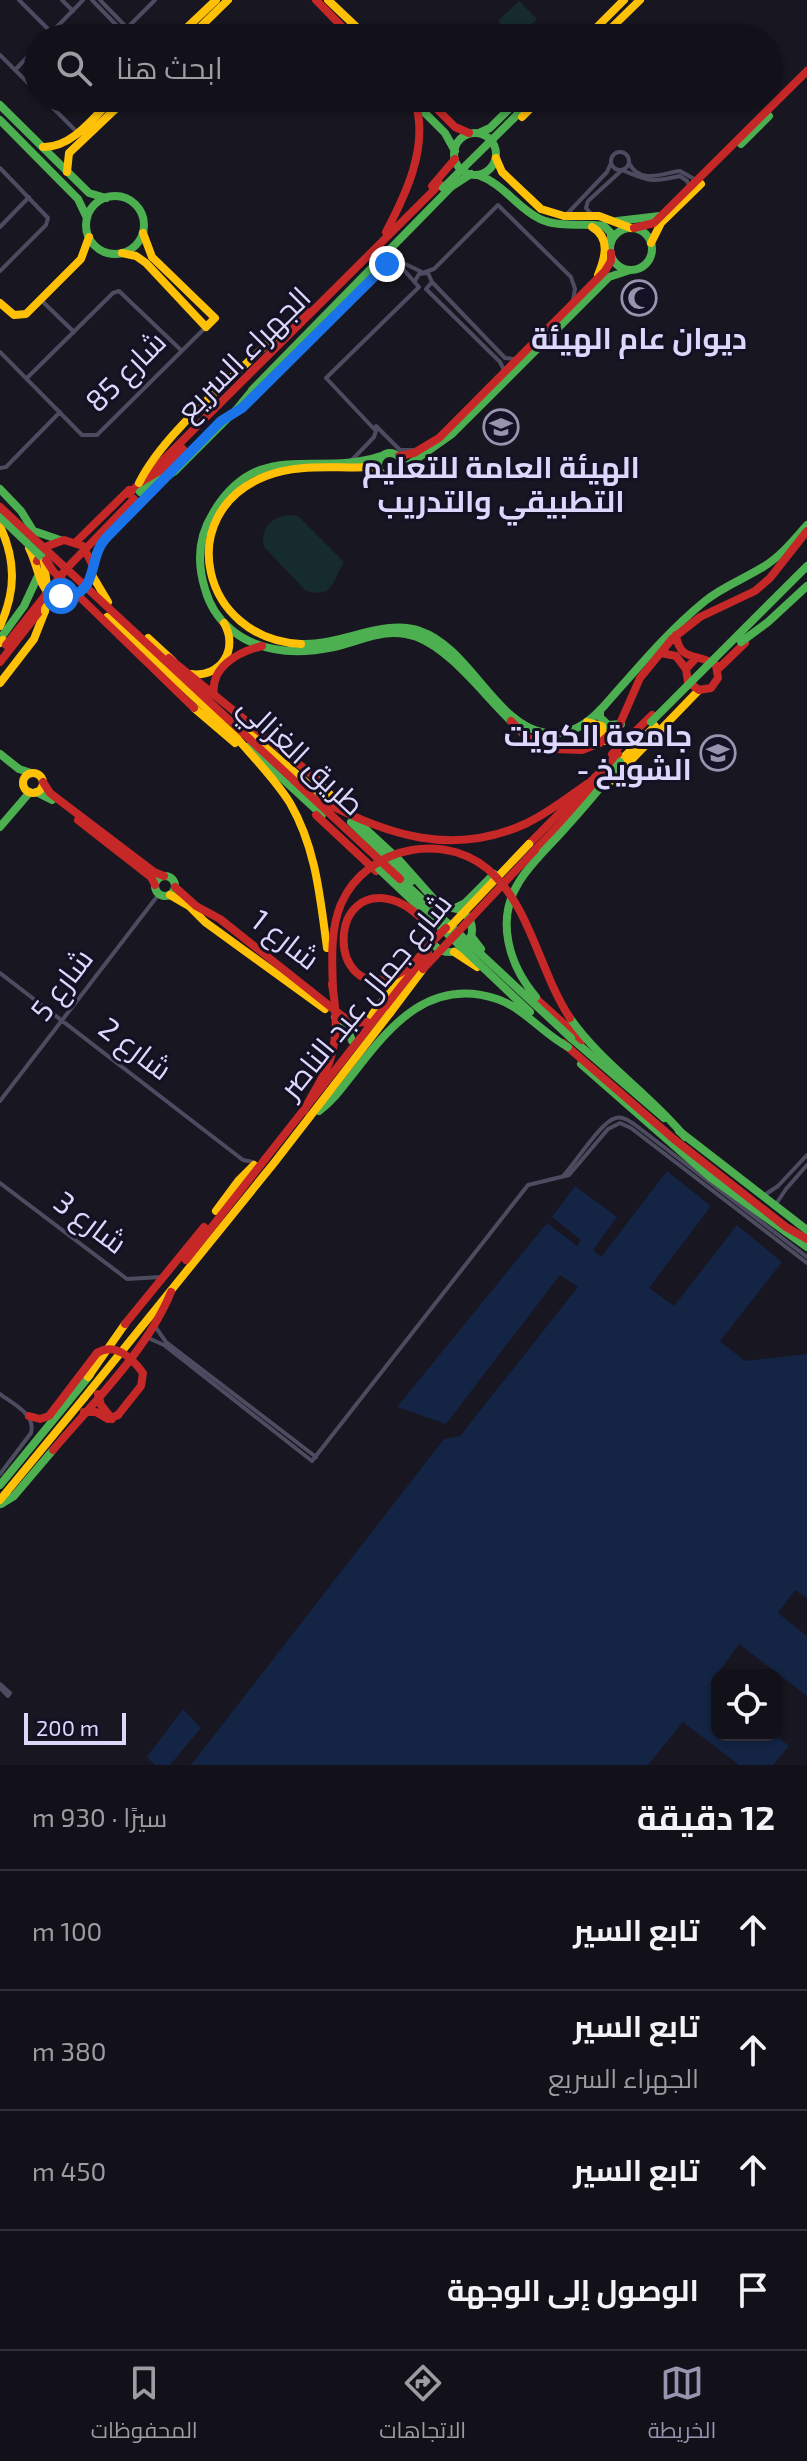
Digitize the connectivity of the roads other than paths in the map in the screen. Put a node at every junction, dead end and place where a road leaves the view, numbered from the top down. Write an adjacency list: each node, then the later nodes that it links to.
1 (19, 0): 15 (street)
2 (62, 0): 14 (street)
3 (83, 0): 14 (street)
4 (92, 0): 17 (street)
5 (100, 0): 18 (street)
6 (155, 0): 19 (street)
7 (228, 0): 13 (main road)
8 (316, 0): 22 (main road)
9 (328, 0): 23 (main road)
10 (621, 0): 24 (main road)
11 (631, 0): 25 (main road)
12 (640, 0): 26 (main road)
13 (212, 8): 20 (main road); 21 (main road)
14 (73, 11): 16 (street)
15 (42, 24)
16 (60, 24)
17 (119, 24)
18 (121, 24)
19 (132, 24)
20 (193, 24)
21 (200, 24)
22 (339, 24)
23 (353, 24)
24 (597, 24)
25 (607, 24)
26 (615, 24)
27 (1, 59): 29 (street)
28 (24, 61): 29 (street)
29 (15, 70): 32 (street)
30 (807, 71): 33 (main road)
31 (807, 77): 34 (main road)
32 (24, 79)
33 (783, 96)
34 (783, 100)
35 (0, 105): 53 (main road)
36 (56, 112): 52 (street)
37 (105, 112): 52 (main road)
38 (417, 112): 76 (main road)
39 (423, 112): 49 (main road)
40 (439, 112): 47 (main road)
41 (508, 112): 51 (main road, الجهراء السريع)
42 (509, 112): 122 (main road, الجهراء السريع, bridge)
43 (519, 112): 122 (main road, الجهراء السريع, bridge)
44 (527, 112): 55 (main road)
45 (768, 112): 50 (main road)
46 (770, 112): 50 (main road)
47 (444, 117): 49 (main road); 51 (main road)
48 (0, 120): 64 (main road)
49 (441, 130): 54 (main road)
50 (749, 132): 62 (main road)
51 (474, 133): 54 (main road); 55 (main road)
52 (76, 137): 53 (main road); 60 (main road)
53 (43, 147): 60 (main road)
54 (455, 155): 61 (main road); 76 (main road, الجهراء السريع)
55 (496, 155): 61 (main road); 67 (main road)
56 (611, 163): 57 (street); 59 (street); 70 (street)
57 (629, 163): 59 (street); 62 (street)
58 (0, 168): 65 (street)
59 (622, 170): 62 (street); 68 (street)
60 (67, 172): 63 (main road)
61 (474, 174): 67 (main road); 110 (main road, الجهراء السريع)
62 (694, 185): 69 (main road); 79 (main road)
63 (82, 186): 64 (main road); 66 (main road)
64 (73, 194): 71 (main road)
65 (29, 197): 74 (street); 87 (street)
66 (106, 198): 71 (main road); 77 (main road)
67 (528, 205): 70 (main road); 73 (main road)
68 (592, 215): 70 (main road); 72 (main road)
69 (662, 215): 72 (main road); 75 (main road)
70 (564, 216)
71 (87, 218): 78 (main road)
72 (617, 221): 75 (main road)
73 (576, 226): 80 (main road); 93 (main road)
74 (0, 227)
75 (633, 228): 79 (main road); 80 (main road)
76 (386, 232): 101 (main road, الجهراء السريع)
77 (143, 233): 82 (main road); 85 (main road)
78 (89, 237): 81 (main road); 84 (main road)
79 (651, 243): 89 (main road)
80 (611, 248): 89 (main road); 93 (main road)
81 (101, 251): 82 (main road); 84 (main road)
82 (122, 253): 85 (main road)
83 (0, 257): 87 (street)
84 (81, 259): 97 (main road)
85 (149, 260): 100 (main road); 100 (main road, شارع 85)
86 (396, 261): 91 (street); 94 (street); 112 (street)
87 (7, 264): 90 (street)
88 (434, 269): 91 (street); 92 (street); 99 (street)
89 (630, 270): 99 (main road)
90 (0, 271)
91 (424, 272): 92 (street); 94 (street)
92 (432, 280): 96 (street); 105 (street)
93 (595, 280): 99 (main road)
94 (415, 281): 95 (street)
95 (419, 287): 96 (street); 108 (street)
96 (426, 289): 105 (street)
97 (41, 300): 98 (main road); 102 (street)
98 (0, 303)
99 (573, 306): 106 (main road); 113 (main road)
100 (206, 327): 103 (street, شارع 85)
101 (287, 329): 122 (main road, bridge); 132 (main road, الجهراء السريع)
102 (74, 332): 103 (street); 109 (street)
103 (182, 351): 111 (street, شارع 85)
104 (0, 352): 109 (street, شارع 85)
105 (496, 353): 106 (street); 107 (street)
106 (518, 358): 107 (main road)
107 (504, 372): 113 (main road)
108 (327, 377): 115 (street); 118 (street)
109 (26, 378): 111 (street, شارع 85)
110 (255, 387): 112 (main road, الجهراء السريع); 122 (main road, bridge)
111 (60, 412): 119 (street)
112 (221, 421): 135 (main road, الجهراء السريع)
113 (450, 432): 114 (main road)
114 (441, 440): 115 (main road); 121 (main road)
115 (424, 449): 117 (main road)
116 (381, 456): 117 (main road); 118 (main road); 120 (main road)
117 (399, 456): 121 (main road)
118 (350, 462): 126 (main road)
119 (3, 468)
120 (378, 470): 121 (main road); 126 (main road)
121 (401, 470)
122 (140, 488): 151 (main road, الجهراء السريع, bridge); 156 (main road, الجهراء السريع, bridge)
123 (0, 489): 164 (main road, bridge)
124 (0, 500): 131 (main road)
125 (0, 507): 154 (main road, طريق الغزالي, bridge)
126 (218, 512): 142 (main road)
127 (0, 518): 134 (main road, طريق الغزالي, bridge)
128 (807, 525): 137 (main road)
129 (0, 526): 148 (main road)
130 (807, 531): 143 (main road)
131 (61, 540): 132 (main road); 134 (main road)
132 (76, 542): 135 (main road)
133 (807, 558): 150 (main road, bridge); 159 (main road)
134 (41, 561): 139 (main road); 171 (main road, طريق الغزالي, bridge); 175 (main road, bridge)
135 (92, 563): 138 (main road)
136 (807, 566): 150 (main road, شارع جمال عبد الناصر, bridge)
137 (750, 574): 141 (main road); 143 (main road)
138 (92, 575): 145 (main road); 162 (main road, طريق الغزالي)
139 (37, 577): 144 (main road); 151 (main road, الجهراء السريع)
140 (807, 581): 150 (main road, bridge); 161 (main road)
141 (731, 582): 146 (main road); 167 (main road)
142 (209, 587): 147 (main road); 155 (main road)
143 (761, 587): 146 (main road)
144 (56, 595): 145 (main road); 160 (main road)
145 (71, 596): 175 (main road, طريق الغزالي)
146 (743, 599): 149 (main road)
147 (224, 623): 152 (main road); 162 (main road)
148 (0, 626)
149 (676, 635): 157 (main road); 158 (main road)
150 (738, 640): 174 (main road, شارع جمال عبد الناصر); 178 (main road, شارع جمال عبد الناصر, bridge)
151 (0, 641)
152 (262, 646): 155 (main road); 166 (main road)
153 (312, 647): 155 (main road); 169 (main road); 172 (main road)
154 (151, 648): 180 (main road, طريق الغزالي, bridge); 181 (main road, bridge)
155 (288, 648)
156 (0, 653)
157 (659, 653): 163 (main road); 170 (main road)
158 (695, 659): 159 (main road); 163 (main road)
159 (708, 659): 161 (main road)
160 (0, 662)
161 (718, 669): 165 (main road)
162 (185, 671): 166 (main road, طريق الغزالي)
163 (686, 674): 165 (main road); 186 (main road)
164 (0, 683)
165 (699, 690): 191 (main road, شارع جمال عبد الناصر)
166 (218, 702): 168 (main road, طريق الغزالي)
167 (600, 710): 169 (main road); 170 (main road)
168 (239, 720): 181 (main road, طريق الغزالي); 191 (main road, bridge)
169 (587, 722): 172 (main road)
170 (621, 724): 172 (main road)
171 (230, 730): 191 (main road, طريق الغزالي, bridge); 193 (main road, bridge)
172 (604, 741)
173 (0, 757): 176 (main road); 179 (main road)
174 (620, 762): 199 (main road, bridge); 201 (main road, شارع جمال عبد الناصر, bridge)
175 (268, 770): 190 (main road, طريق الغزالي)
176 (31, 773): 177 (main road); 179 (main road)
177 (43, 782): 179 (main road); 183 (main road)
178 (587, 784): 180 (main road, bridge); 189 (main road, شارع جمال عبد الناصر, bridge)
179 (29, 788): 182 (main road); 184 (main road)
180 (305, 792): 191 (main road, طريق الغزالي, bridge)
181 (340, 806): 186 (main road, طريق الغزالي)
182 (0, 824)
183 (164, 876): 184 (main road); 185 (main road)
184 (157, 890): 185 (main road); 195 (street, شارع 5)
185 (173, 891): 187 (main road, شارع 1); 188 (main road, شارع 1)
186 (452, 908): 190 (main road); 191 (main road, طريق الغزالي)
187 (212, 914): 188 (main road); 194 (main road, شارع 1)
188 (205, 922): 194 (main road, شارع 1)
189 (449, 927): 191 (main road, bridge); 201 (main road, شارع جمال عبد الناصر, bridge)
190 (428, 932): 191 (main road, طريق الغزالي); 196 (main road)
191 (462, 942): 199 (main road, طريق الغزالي, bridge); 210 (main road, طريق الغزالي); 214 (main road, طريق الغزالي); 218 (main road, شارع جمال عبد الناصر)
192 (0, 973): 195 (street, شارع 2)
193 (333, 989): 201 (main road, bridge); 202 (main road, bridge)
194 (310, 995): 197 (main road, شارع 1)
195 (62, 1021): 200 (street, شارع 5); 205 (street, شارع 2)
196 (367, 1022): 197 (main road); 198 (main road)
197 (349, 1026): 198 (main road)
198 (352, 1041): 204 (main road)
199 (569, 1043): 201 (main road, bridge); 202 (main road, bridge); 213 (main road)
200 (0, 1101)
201 (307, 1113): 204 (main road, شارع جمال عبد الناصر); 217 (main road, شارع جمال عبد الناصر, bridge)
202 (685, 1137): 212 (main road)
203 (807, 1155): 210 (street)
204 (264, 1158): 205 (street); 207 (main road); 220 (main road, bridge); 230 (main road, شارع جمال عبد الناصر, bridge)
205 (243, 1160): 207 (street)
206 (807, 1165): 211 (street)
207 (247, 1177): 217 (main road)
208 (561, 1178): 215 (street); 216 (street); 228 (street)
209 (0, 1183): 217 (street, شارع 3)
210 (762, 1195): 211 (main road, طريق الغزالي)
211 (776, 1206): 212 (main road, طريق الغزالي)
212 (807, 1229)
213 (807, 1239)
214 (807, 1247)
215 (807, 1257)
216 (807, 1263)
217 (165, 1283): 220 (main road); 231 (main road, شارع جمال عبد الناصر, bridge); 231 (main road, bridge)
218 (152, 1319): 219 (main road, شارع جمال عبد الناصر); 228 (street)
219 (138, 1335): 222 (main road, شارع جمال عبد الناصر); 228 (street)
220 (88, 1377): 224 (main road)
221 (69, 1389): 224 (main road); 225 (main road, bridge); 227 (main road)
222 (98, 1389): 225 (main road); 226 (main road, شارع جمال عبد الناصر)
223 (0, 1394): 227 (street)
224 (65, 1407): 230 (main road)
225 (101, 1411): 226 (main road)
226 (78, 1412): 231 (main road, شارع جمال عبد الناصر)
227 (29, 1416): 229 (street)
228 (314, 1459)
229 (0, 1474)
230 (0, 1488)
231 (0, 1504)

